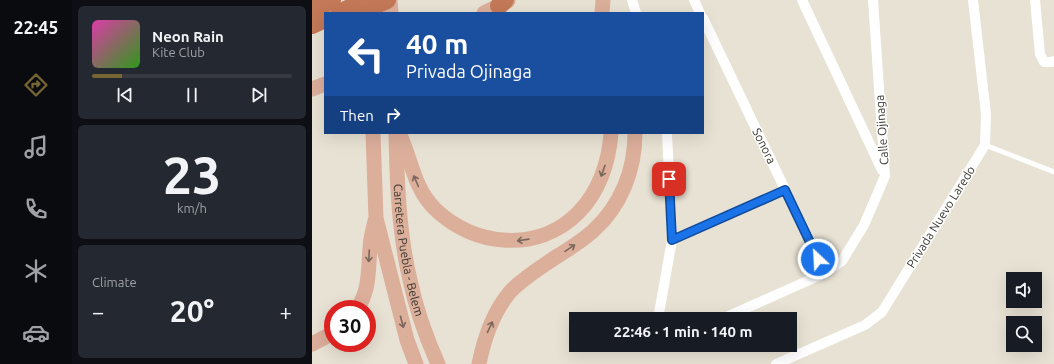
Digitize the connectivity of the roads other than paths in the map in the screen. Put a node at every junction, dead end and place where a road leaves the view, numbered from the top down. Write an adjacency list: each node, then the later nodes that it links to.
1 (332, 0): 12 (highway)
2 (368, 0): 13 (highway); 15 (main road)
3 (387, 0): 14 (highway)
4 (390, 0): 16 (main road)
5 (603, 0): 17 (main road)
6 (632, 0): 18 (street)
7 (694, 0): 19 (street)
8 (802, 0): 36 (street)
9 (873, 0): 36 (street, Calle Ojinaga)
10 (973, 0): 34 (street, Privada Nuevo Laredo)
11 (1034, 0): 25 (street)
12 (312, 9)
13 (341, 12)
14 (360, 12)
15 (369, 12)
16 (391, 12)
17 (602, 12)
18 (636, 12)
19 (700, 12)
20 (324, 19): 22 (highway)
21 (704, 20): 37 (street, Sonora)
22 (312, 25)
23 (324, 28): 24 (highway)
24 (312, 34)
25 (1049, 61)
26 (324, 84): 27 (main road)
27 (312, 89)
28 (373, 134): 38 (main road, Carretera Puebla - Belem)
29 (396, 134): 47 (main road, Carretera Puebla - Belem)
30 (399, 134): 31 (main road, one-way to 30)
31 (610, 134)
32 (635, 134): 48 (main road, one-way to 32)
33 (667, 134): 39 (street)
34 (985, 145): 35 (lane); 49 (street, Privada Nuevo Laredo)
35 (1054, 172)
36 (885, 176): 40 (street, Calle Ojinaga)
37 (785, 190): 39 (street); 40 (street, Sonora)
38 (376, 218): 41 (main road, one-way to 41); 46 (main road, Carretera Puebla - Belem, one-way to 46)
39 (672, 240): 42 (street)
40 (825, 273): 43 (street, Calle Ojinaga)
41 (363, 300)
42 (659, 312)
43 (738, 312)
44 (324, 337): 45 (main road)
45 (312, 344)
46 (416, 364)
47 (438, 364)
48 (479, 364)
49 (776, 364)

